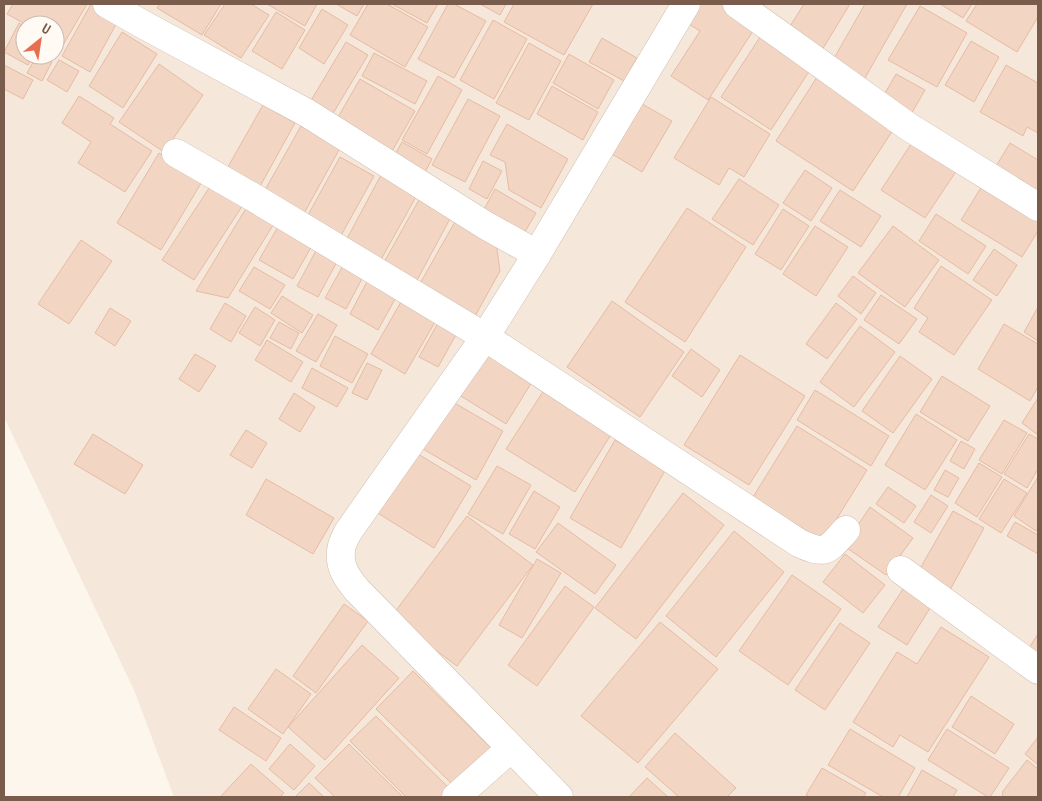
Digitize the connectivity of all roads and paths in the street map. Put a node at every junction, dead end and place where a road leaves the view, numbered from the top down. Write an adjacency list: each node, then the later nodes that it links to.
1 (107, 4): 4 (street)
2 (686, 4): 7 (street)
3 (737, 4): 6 (street)
4 (146, 14): 7 (street)
5 (176, 153): 8 (street)
6 (1038, 207)
7 (537, 254): 8 (street)
8 (485, 337): 9 (street); 12 (street)
9 (846, 530)
10 (902, 570): 11 (street)
11 (1038, 670)
12 (511, 748): 13 (street); 14 (street)
13 (456, 797)
14 (559, 797)

